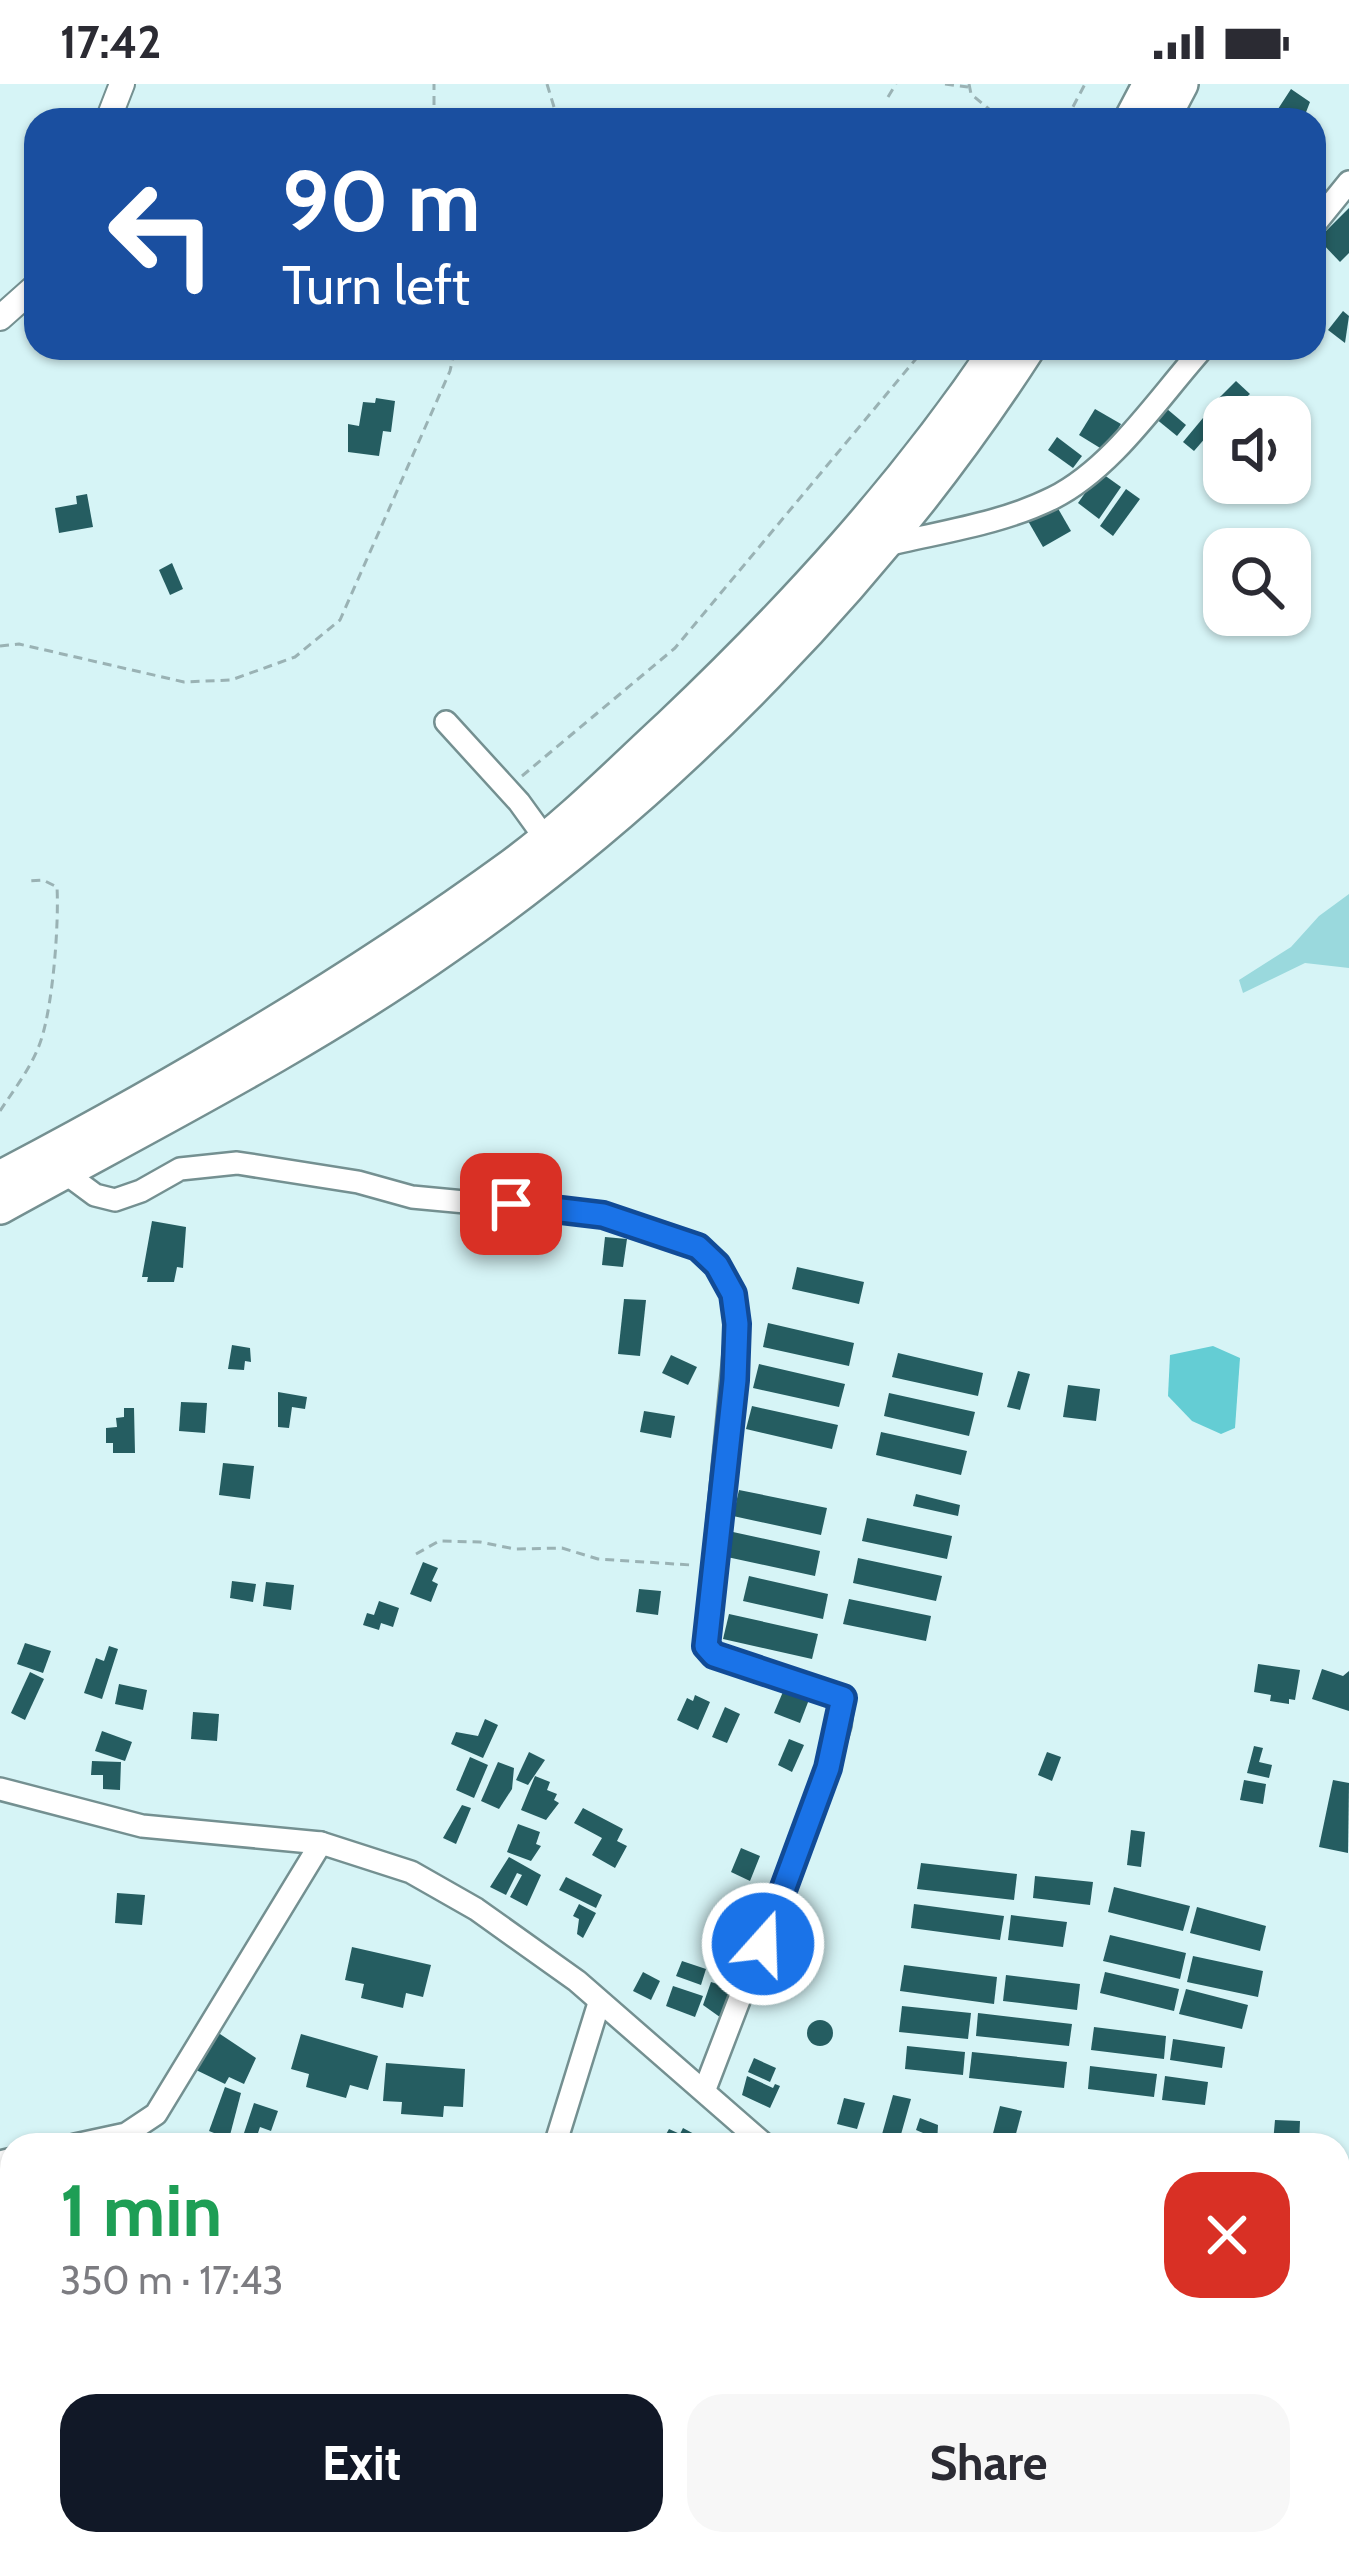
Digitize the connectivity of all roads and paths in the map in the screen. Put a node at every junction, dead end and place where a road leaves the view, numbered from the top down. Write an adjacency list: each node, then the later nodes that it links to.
1 (896, 84): 4 (path)
2 (945, 84): 3 (path)
3 (969, 85): 5 (path)
4 (889, 97)
5 (988, 108)
6 (1349, 182): 7 (street)
7 (1326, 210)
8 (24, 297): 9 (street)
9 (0, 318)
10 (452, 360): 16 (path)
11 (915, 360): 18 (path)
12 (989, 360): 19 (highway)
13 (1020, 360): 15 (highway)
14 (1192, 360): 15 (street)
15 (883, 546): 22 (highway)
16 (0, 646)
17 (446, 722): 18 (street)
18 (507, 788): 19 (street)
19 (545, 838): 23 (highway)
20 (27, 881): 21 (path)
21 (0, 1111)
22 (64, 1172): 24 (highway); 26 (street)
23 (0, 1178)
24 (0, 1207)
25 (416, 1554): 26 (path)
26 (712, 1594): 30 (street)
27 (0, 1789): 28 (street)
28 (321, 1843): 29 (street); 31 (street)
29 (599, 2002): 30 (street); 32 (street)
30 (705, 2089): 33 (street)
31 (143, 2133)
32 (559, 2133)
33 (752, 2133)

